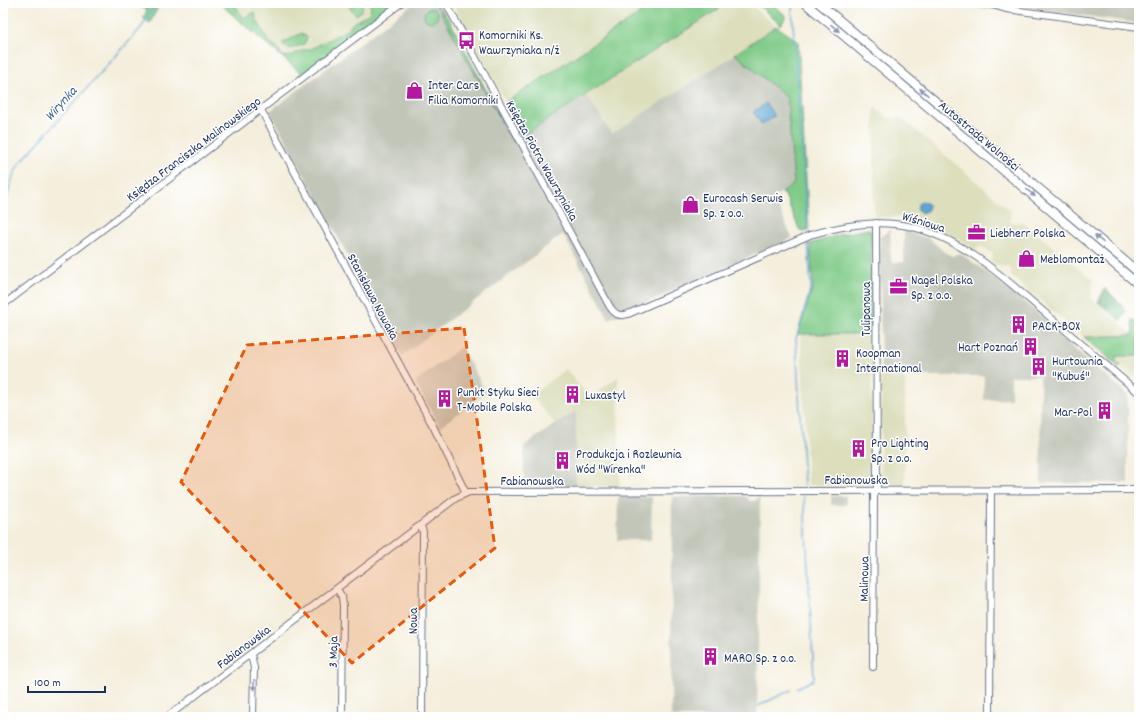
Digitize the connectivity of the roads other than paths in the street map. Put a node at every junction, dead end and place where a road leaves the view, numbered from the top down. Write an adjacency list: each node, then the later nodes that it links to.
1 (405, 3): 7 (street, Księdza Franciszka Malinowskiego)
2 (441, 3): 8 (street, Księdza Piotra Wawrzyniaka)
3 (446, 3): 8 (street, Księdza Piotra Wawrzyniaka)
4 (805, 3): 13 (highway, Autostrada Wolności, one-way to 13)
5 (819, 3): 12 (highway, Autostrada Wolności, one-way to 5)
6 (986, 3): 9 (street)
7 (399, 5): 10 (street, Księdza Franciszka Malinowskiego)
8 (450, 13): 15 (street, Księdza Piotra Wawrzyniaka)
9 (1139, 27)
10 (261, 110): 14 (street, Księdza Franciszka Malinowskiego); 20 (street, Stanisława Nowaka)
11 (876, 223): 15 (street, Wiśniowa); 16 (street, Wiśniowa); 19 (street, Tulipanowa)
12 (1139, 273)
13 (1139, 285)
14 (3, 305)
15 (619, 315)
16 (1139, 393)
17 (991, 490): 18 (street, Fabianowska); 19 (street, Fabianowska); 29 (street)
18 (1139, 490)
19 (876, 491): 20 (street, Fabianowska); 24 (street, Malinowa)
20 (466, 493): 21 (street, Fabianowska)
21 (420, 526): 22 (street, Fabianowska); 28 (street, Nowa)
22 (336, 589): 23 (street, Fabianowska); 27 (street, 3 Maja)
23 (251, 654): 25 (street, Fabianowska); 26 (street, one-way to 26)
24 (873, 667)
25 (168, 717)
26 (253, 717)
27 (342, 717)
28 (422, 717)
29 (990, 717)

